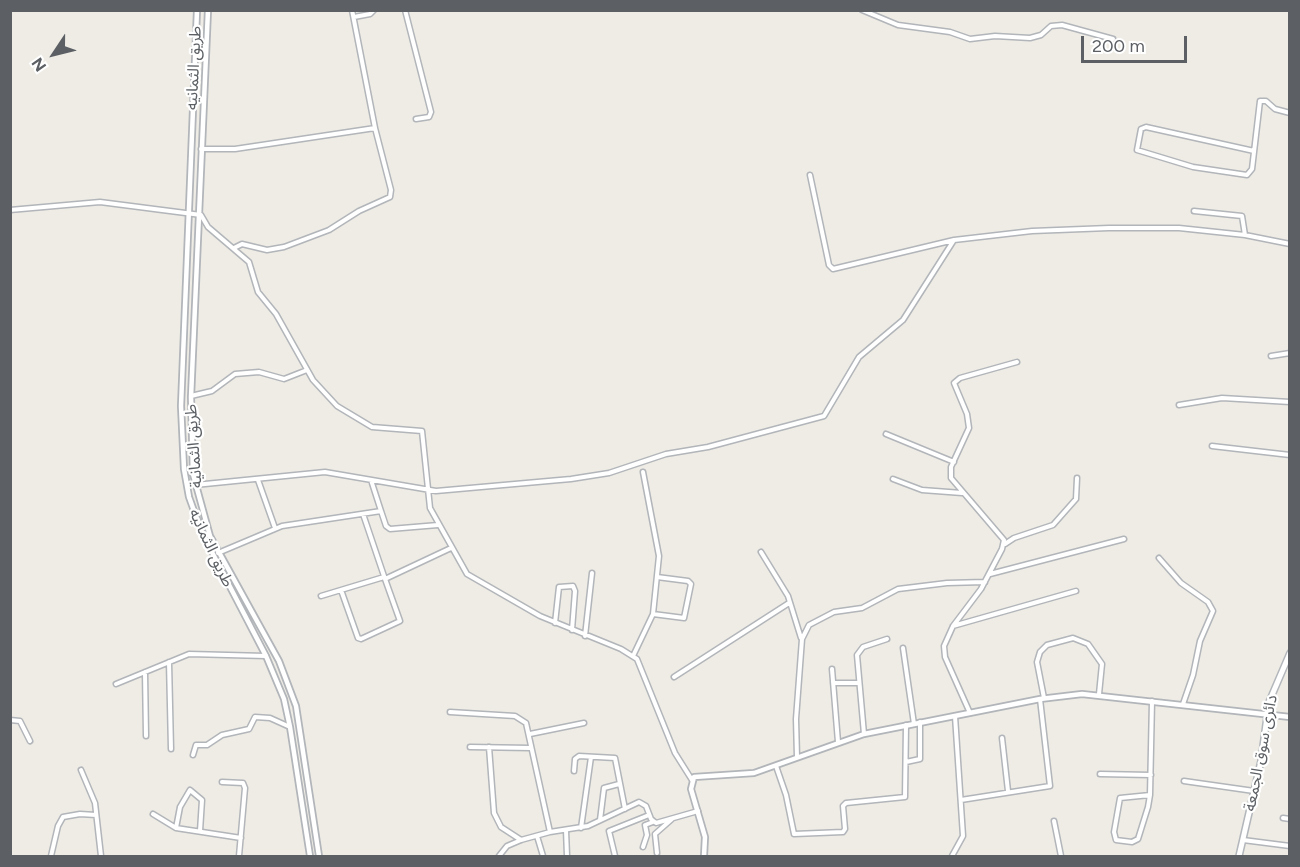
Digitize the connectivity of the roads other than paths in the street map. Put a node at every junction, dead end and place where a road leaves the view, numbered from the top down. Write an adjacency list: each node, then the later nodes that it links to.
1 (197, 10): 18 (street, طريق الثمانيه)
2 (208, 10): 12 (street, طريق الثمانية)
3 (352, 10): 7 (street)
4 (374, 10): 7 (street)
5 (405, 10): 10 (street)
6 (862, 10): 8 (street)
7 (354, 17): 11 (street)
8 (1113, 39)
9 (1290, 113): 13 (street)
10 (416, 119)
11 (375, 128): 12 (street); 22 (street)
12 (201, 149): 17 (street, طريق الثمانية)
13 (1254, 151): 13 (street)
14 (810, 175): 20 (street)
15 (10, 210): 18 (street)
16 (1194, 211): 19 (street)
17 (198, 212): 18 (street); 22 (street); 27 (street, طريق الثمانية)
18 (188, 213): 70 (street, طريق الثمانيه)
19 (1245, 235): 20 (street); 21 (street)
20 (954, 240): 40 (street)
21 (1290, 244)
22 (234, 248): 26 (street)
23 (1290, 353): 24 (street)
24 (1271, 356)
25 (1017, 362): 33 (street)
26 (307, 370): 27 (street); 40 (street)
27 (191, 397): 39 (street, طريق الثمانية)
28 (1290, 402): 29 (street)
29 (1179, 405)
30 (886, 434): 33 (street)
31 (1212, 446): 32 (street)
32 (1290, 455)
33 (954, 462): 41 (street)
34 (643, 472): 54 (street)
35 (1077, 478): 47 (street)
36 (893, 479): 41 (street)
37 (258, 480): 38 (street); 39 (street); 45 (street)
38 (371, 480): 40 (street); 42 (street)
39 (195, 485): 49 (street, طريق الثمانية)
40 (426, 489): 44 (street)
41 (962, 493): 47 (street)
42 (381, 511): 43 (street); 44 (street)
43 (363, 514): 45 (street); 55 (street)
44 (438, 525): 48 (street)
45 (275, 528): 49 (street)
46 (1124, 539): 53 (street)
47 (1004, 544): 53 (street)
48 (451, 548): 55 (street); 62 (street)
49 (219, 552): 147 (street, طريق الثمانية)
50 (761, 552): 60 (street)
51 (1159, 558): 82 (street)
52 (592, 573): 65 (street)
53 (989, 574): 56 (street)
54 (657, 577): 61 (street); 61 (street)
55 (384, 578): 57 (street); 57 (street)
56 (985, 582): 63 (street); 66 (street)
57 (341, 590): 59 (street)
58 (1076, 591): 63 (street)
59 (321, 596)
60 (789, 603): 66 (street); 75 (street)
61 (653, 614): 71 (street)
62 (555, 623): 64 (street); 64 (street)
63 (953, 626): 84 (street)
64 (572, 630): 65 (street)
65 (585, 636): 71 (street)
66 (802, 639): 105 (street)
67 (887, 639): 77 (street)
68 (903, 648): 90 (street)
69 (1290, 653): 85 (main road, دائرى سوق الجمعة)
70 (266, 656): 72 (street); 92 (street, طريق الثمانيه)
71 (633, 656): 112 (street)
72 (169, 662): 74 (street); 102 (street)
73 (832, 669): 76 (street)
74 (145, 672): 78 (street); 95 (street)
75 (674, 677)
76 (833, 683): 77 (street); 98 (street)
77 (860, 683): 94 (street)
78 (116, 684)
79 (1099, 694): 80 (street); 80 (street); 81 (street)
80 (1042, 699): 84 (street); 116 (street)
81 (1152, 700): 82 (street); 111 (street)
82 (1182, 704): 85 (street)
83 (450, 712): 93 (street)
84 (970, 713): 86 (street)
85 (1267, 715): 87 (street); 117 (main road, دائرى سوق الجمعة)
86 (955, 716): 90 (street); 119 (street)
87 (1290, 717)
88 (10, 720): 97 (street)
89 (584, 723): 93 (street)
90 (917, 723): 91 (street); 106 (street)
91 (906, 725): 94 (street); 106 (street)
92 (291, 727): 103 (street); 146 (street, طريق الثمانيه)
93 (530, 734): 101 (street)
94 (864, 734): 98 (street)
95 (146, 736)
96 (1002, 738): 116 (street)
97 (30, 741)
98 (838, 742): 105 (street)
99 (470, 747): 100 (street)
100 (489, 747): 101 (street); 138 (street)
101 (531, 748): 135 (street)
102 (171, 749)
103 (193, 755)
104 (591, 756): 109 (street); 115 (street); 132 (street)
105 (797, 757): 107 (street)
106 (906, 762): 107 (street)
107 (776, 766): 112 (street)
108 (81, 770): 123 (street)
109 (574, 771)
110 (1100, 774): 111 (street)
111 (1151, 775): 118 (street)
112 (692, 780): 121 (street)
113 (1184, 781): 117 (street)
114 (222, 782): 137 (street)
115 (619, 784): 120 (street); 128 (street)
116 (1008, 791): 119 (street)
117 (1255, 791): 139 (main road, دائرى سوق الجمعة)
118 (1150, 795): 118 (street)
119 (961, 800): 153 (street)
120 (625, 808): 124 (street); 128 (street)
121 (698, 811): 125 (street); 152 (street)
122 (153, 814): 131 (street)
123 (96, 815): 143 (street); 144 (street)
124 (649, 815): 130 (street); 151 (street)
125 (673, 818): 130 (street); 142 (street)
126 (1283, 818): 127 (street)
127 (1290, 819)
128 (600, 820): 132 (street)
129 (1054, 821): 154 (street)
130 (652, 822): 141 (street)
131 (176, 828): 134 (street); 134 (street)
132 (581, 828): 133 (street)
133 (566, 830): 135 (street); 150 (street)
134 (200, 831): 137 (street)
135 (550, 832): 136 (street)
136 (537, 836): 138 (street); 149 (street)
137 (241, 838): 145 (street)
138 (521, 840): 148 (street)
139 (1244, 840): 140 (street); 155 (main road, دائرى سوق الجمعة)
140 (1290, 846)
141 (643, 847)
142 (657, 853)
143 (51, 856)
144 (101, 856)
145 (239, 856)
146 (310, 856)
147 (320, 856)
148 (499, 856)
149 (543, 856)
150 (567, 856)
151 (615, 856)
152 (704, 856)
153 (952, 856)
154 (1061, 856)
155 (1239, 856)

